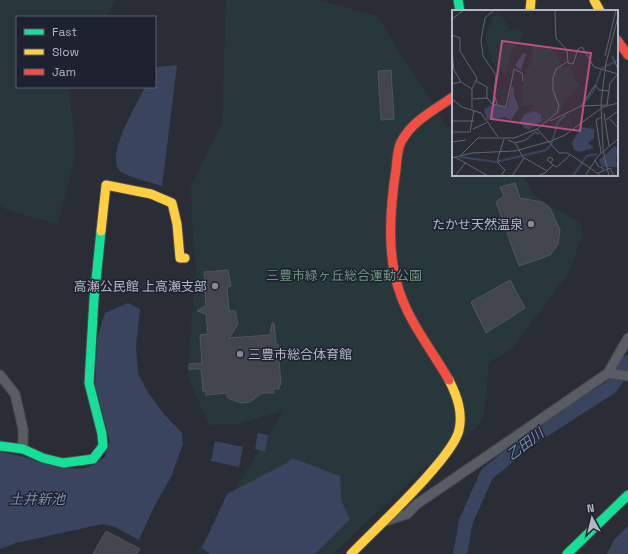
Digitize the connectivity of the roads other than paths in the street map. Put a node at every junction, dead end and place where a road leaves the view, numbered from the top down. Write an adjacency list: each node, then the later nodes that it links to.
1 (458, 0): 4 (street)
2 (531, 0): 5 (street)
3 (594, 0): 6 (street)
4 (460, 10)
5 (530, 10)
6 (599, 10)
7 (618, 41): 8 (street)
8 (628, 55)
9 (452, 98): 18 (street)
10 (185, 258): 16 (street)
11 (628, 338): 12 (street)
12 (608, 373): 14 (street); 18 (street)
13 (0, 375): 16 (street)
14 (626, 376)
15 (0, 446): 16 (street)
16 (23, 449)
17 (628, 495): 20 (street)
18 (384, 522): 19 (street)
19 (351, 554)
20 (567, 554)

